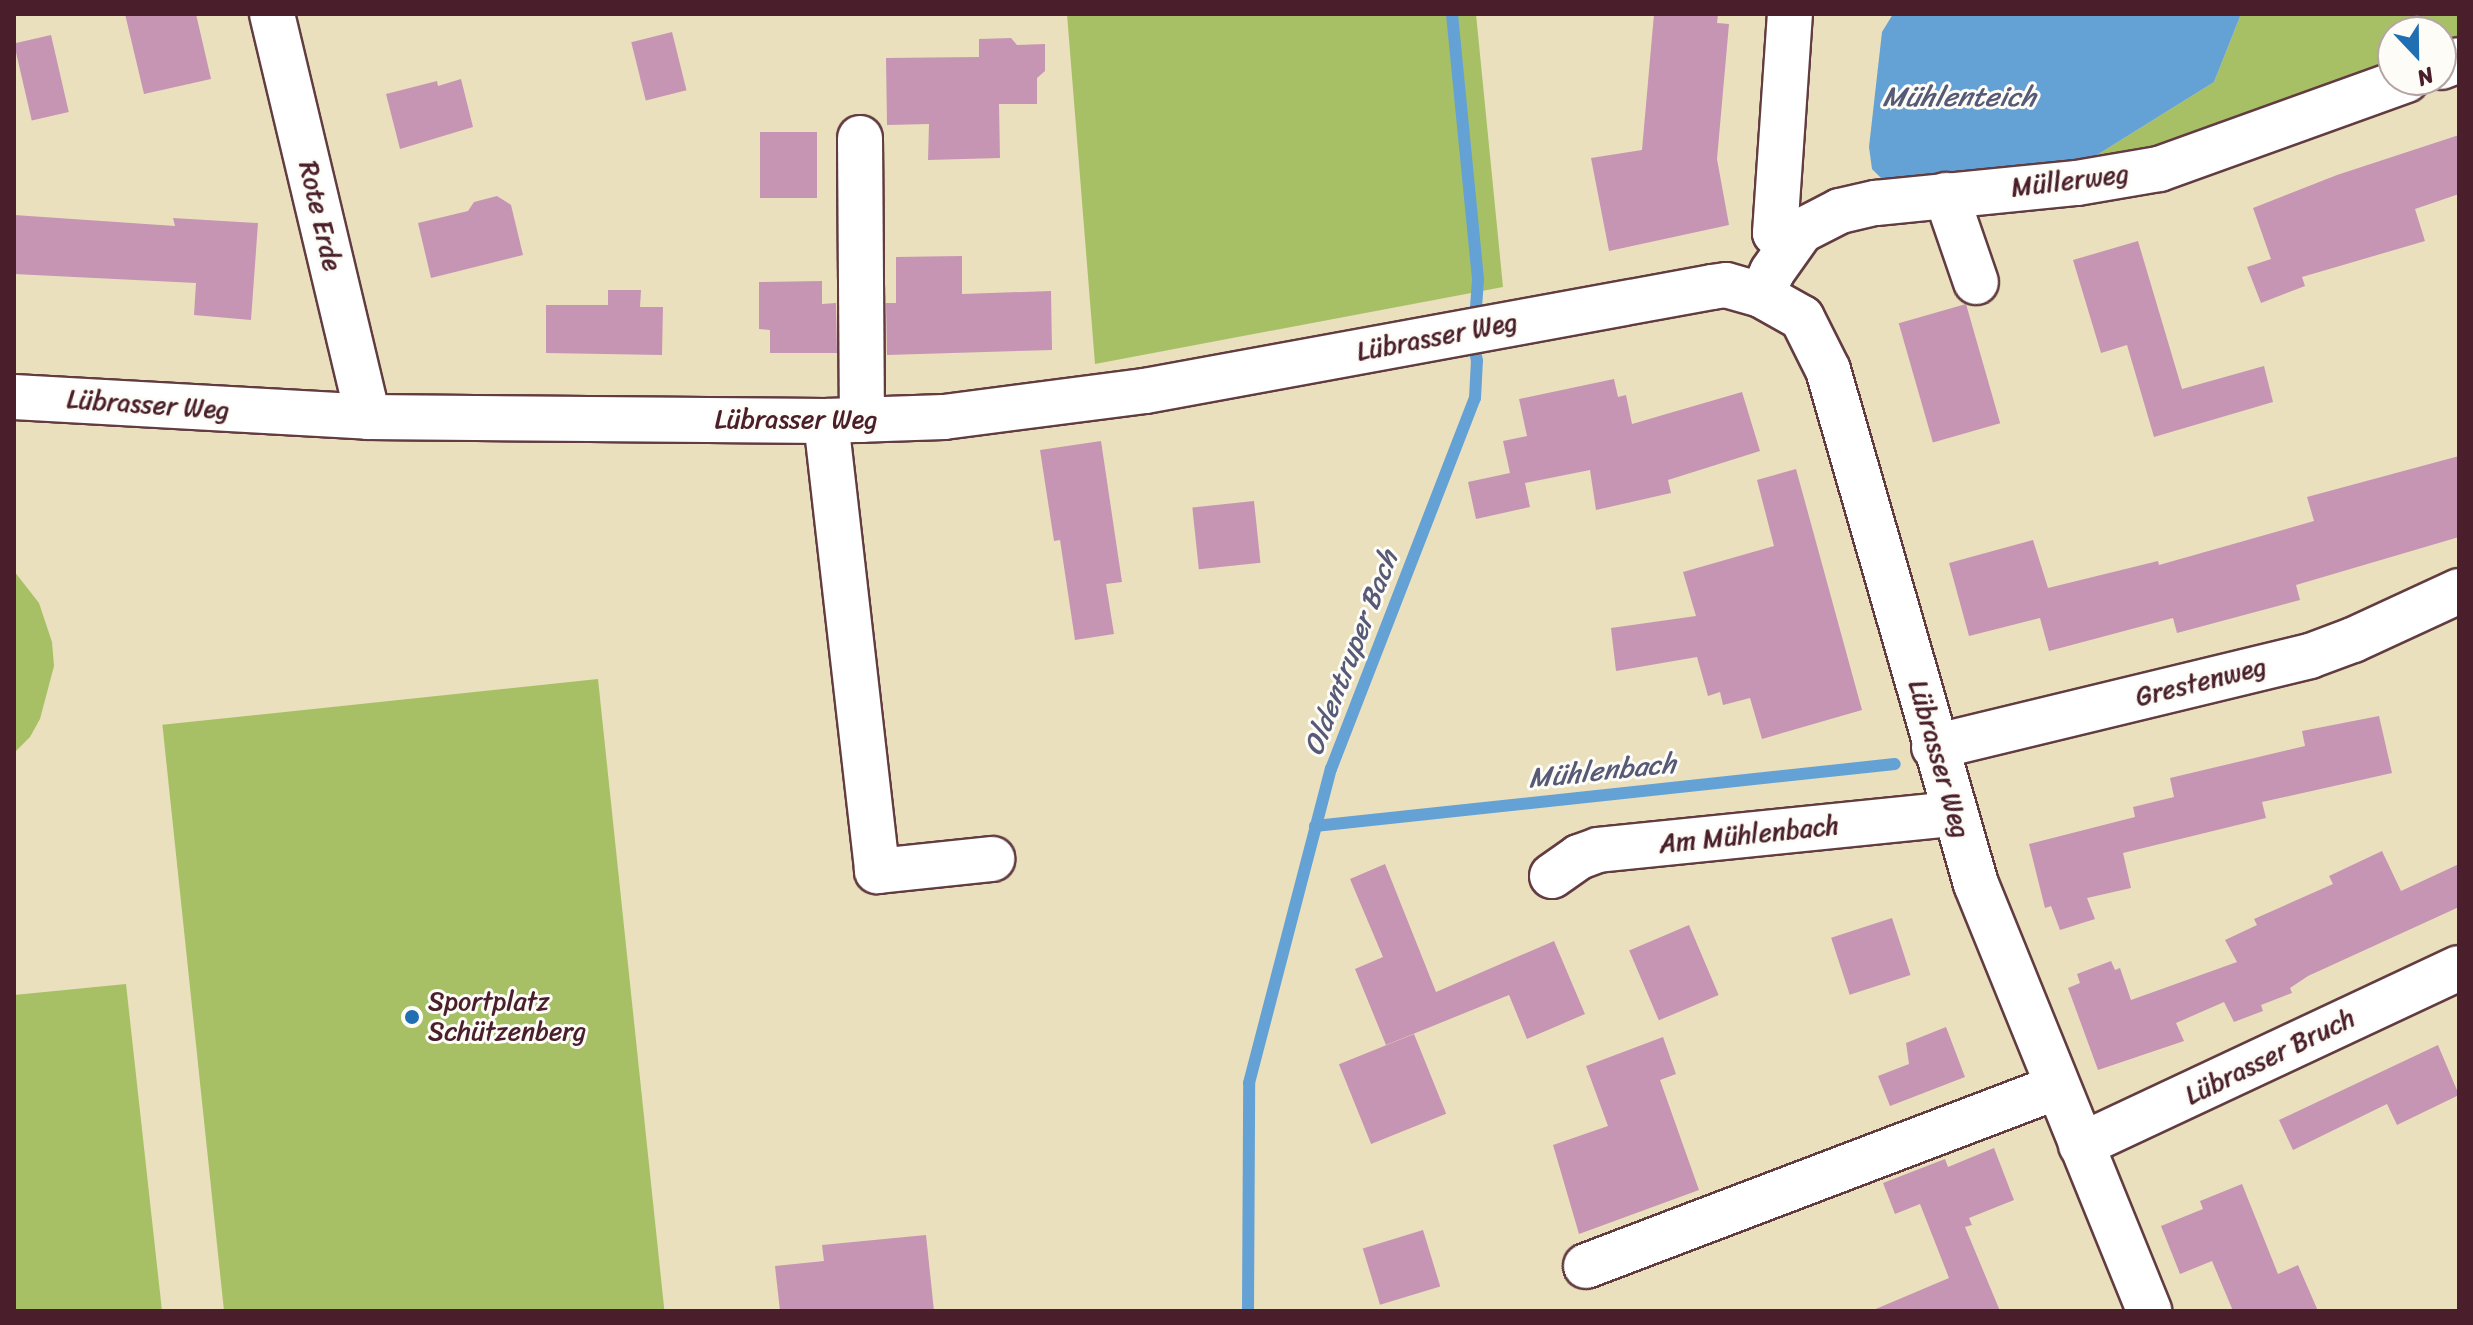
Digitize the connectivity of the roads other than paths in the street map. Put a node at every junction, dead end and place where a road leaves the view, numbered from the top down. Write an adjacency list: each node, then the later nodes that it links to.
1 (272, 14): 10 (street, Rote Erde)
2 (1790, 14): 6 (street)
3 (2377, 90): 5 (street, Müllerweg)
4 (860, 138): 11 (street)
5 (1946, 195): 6 (street, Müllerweg); 7 (street)
6 (1788, 247): 8 (street, Müllerweg)
7 (1976, 282)
8 (1761, 295): 11 (street, Lübrasser Weg); 13 (street, Lübrasser Weg)
9 (14, 397): 10 (street, Lübrasser Weg)
10 (368, 417): 11 (street, Lübrasser Weg)
11 (844, 421): 15 (street)
12 (2459, 591): 13 (street, Grestenweg)
13 (1934, 747): 14 (street, Lübrasser Weg)
14 (1953, 814): 16 (street, Am Mühlenbach); 18 (street, Lübrasser Weg)
15 (992, 859)
16 (1552, 876)
17 (2459, 968): 19 (street, Lübrasser Bruch)
18 (2057, 1087): 19 (street, Lübrasser Weg); 20 (street)
19 (2081, 1145): 21 (street, Lübrasser Weg)
20 (1586, 1266)
21 (2149, 1311)

